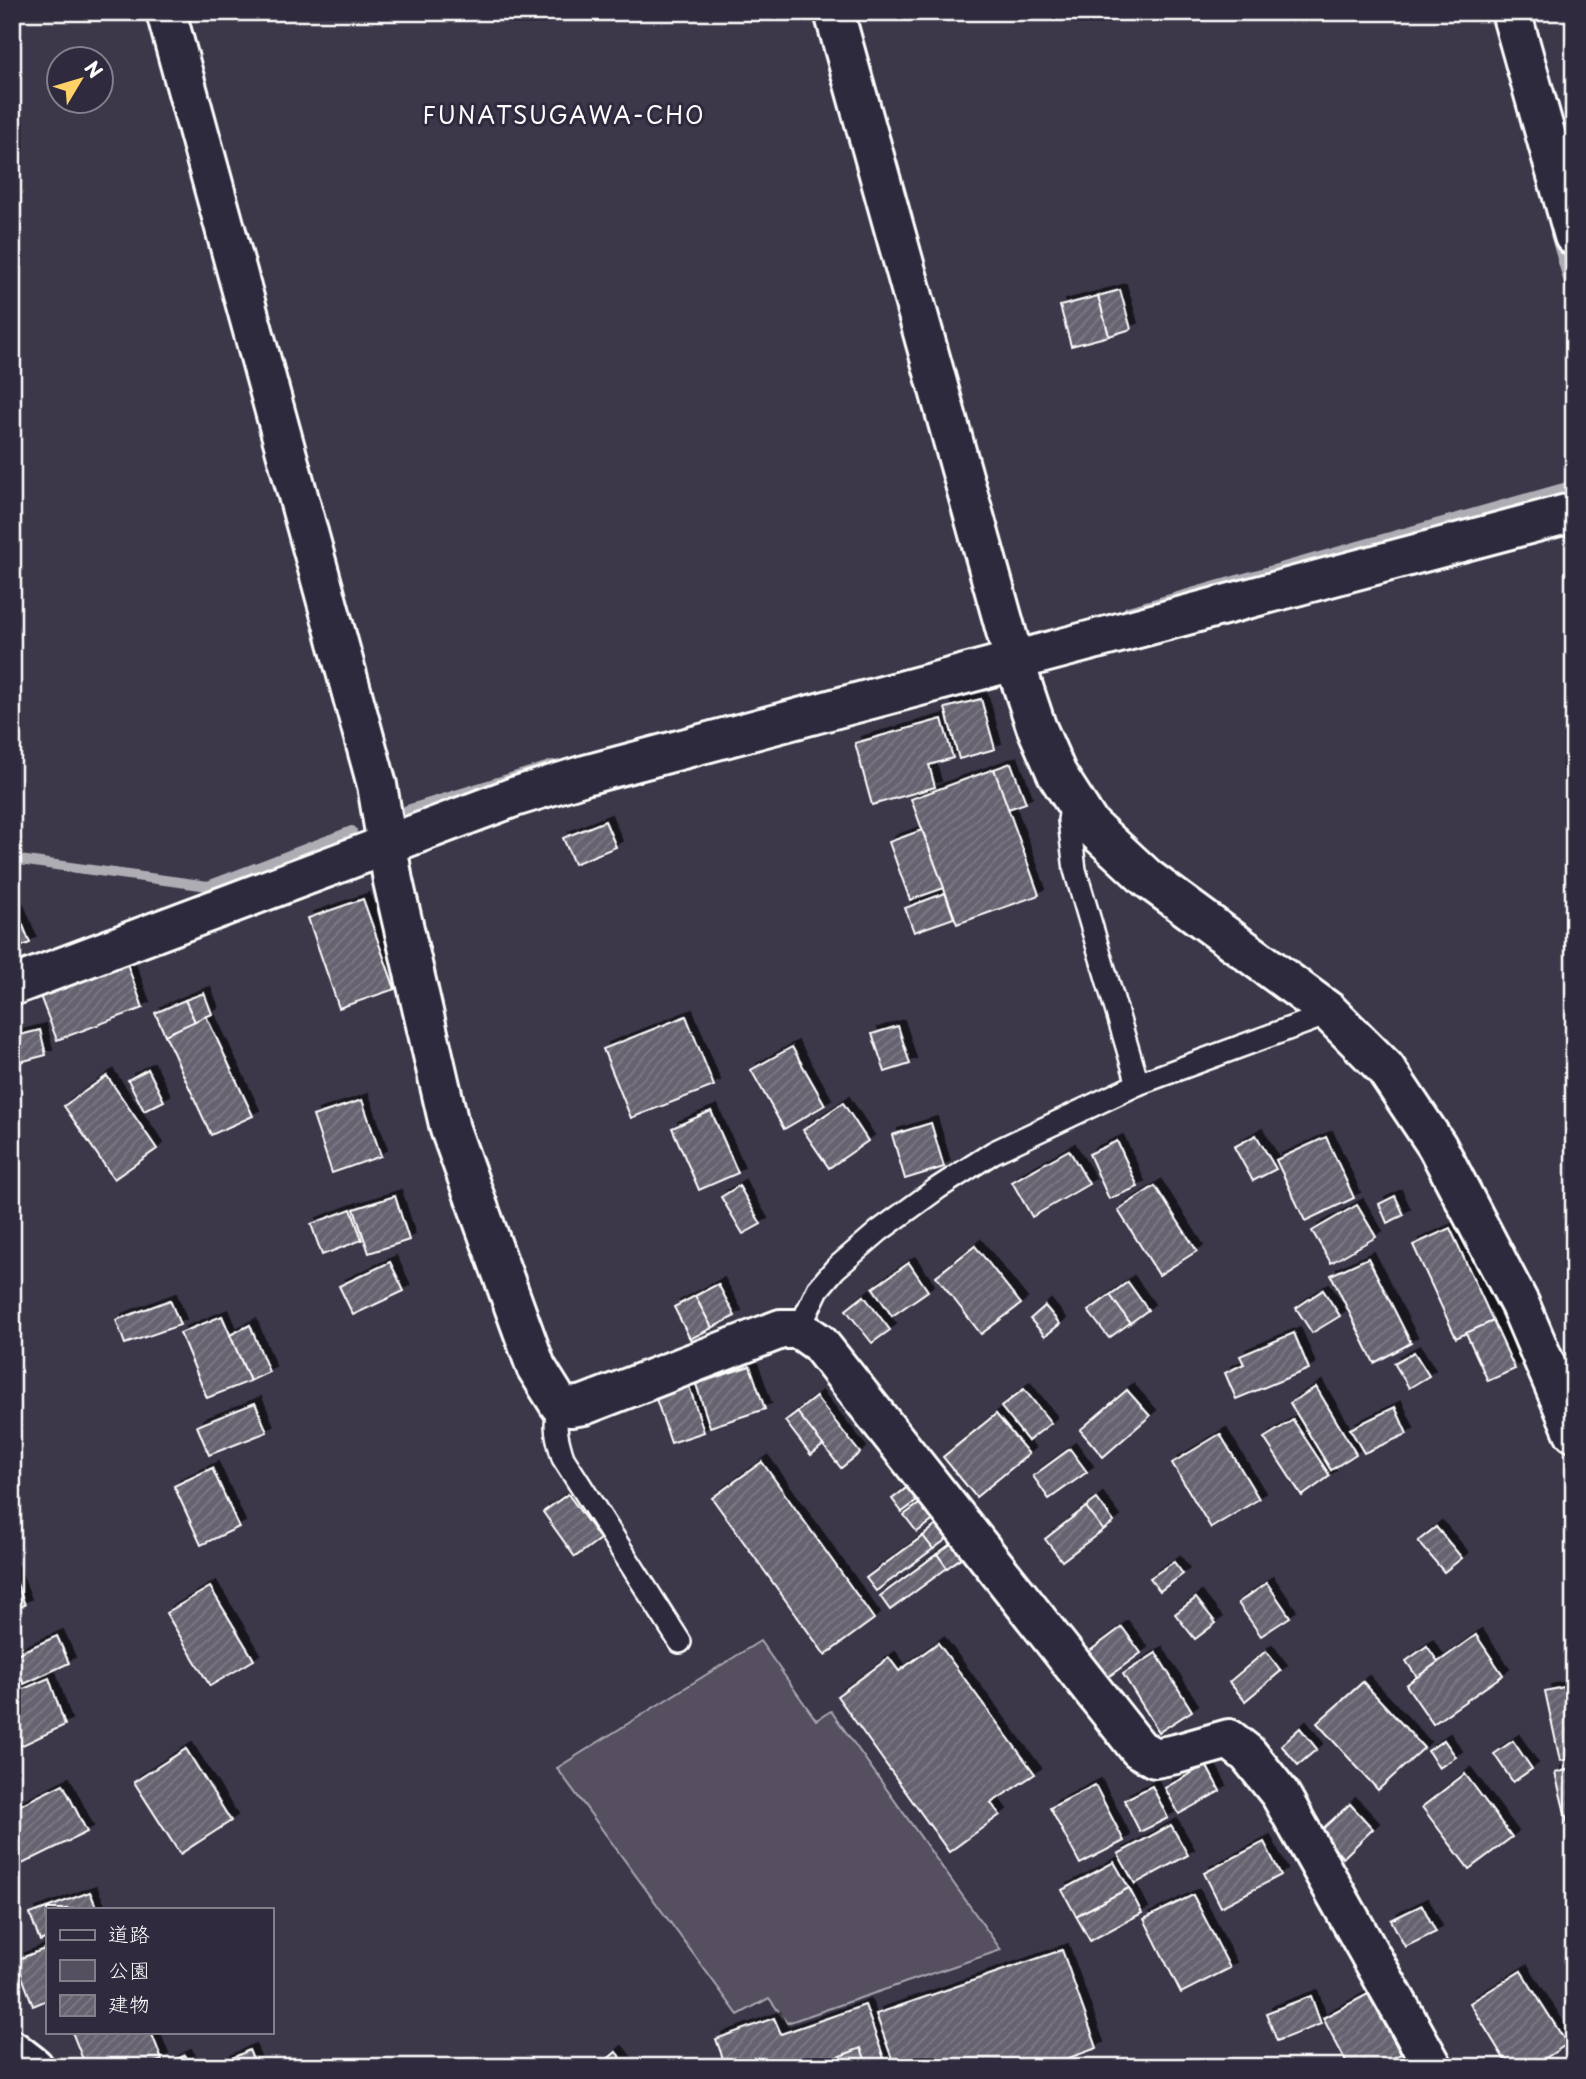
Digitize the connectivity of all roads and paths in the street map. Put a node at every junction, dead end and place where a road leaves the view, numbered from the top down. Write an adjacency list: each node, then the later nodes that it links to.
1 (166, 12): 8 (street)
2 (834, 12): 6 (street)
3 (1511, 12): 4 (street)
4 (1574, 236)
5 (1574, 512): 6 (street)
6 (1014, 660): 7 (street); 8 (street)
7 (1072, 801): 10 (street); 11 (lane)
8 (388, 846): 9 (street); 13 (street)
9 (12, 986)
10 (1328, 1011): 11 (lane); 14 (street)
11 (1138, 1084): 12 (lane)
12 (799, 1329): 13 (street); 18 (street)
13 (559, 1404): 15 (lane)
14 (1574, 1432)
15 (680, 1642)
16 (12, 2050): 17 (street)
17 (34, 2067)
18 (1433, 2067)

